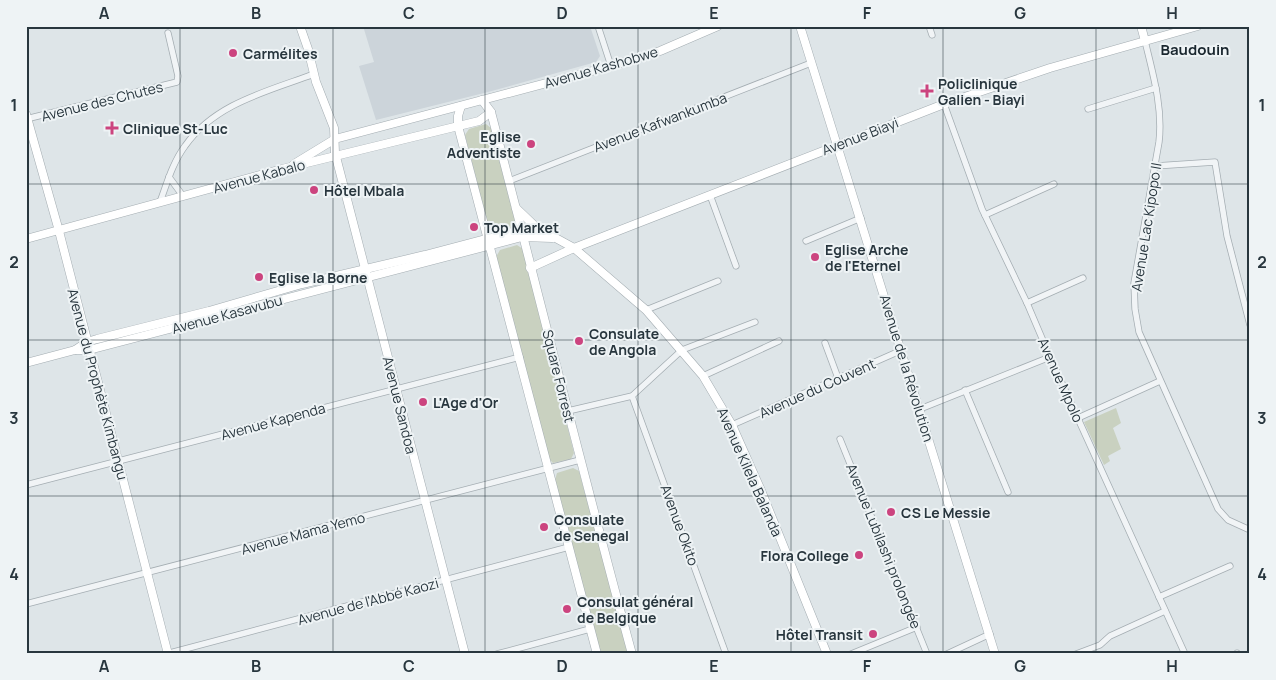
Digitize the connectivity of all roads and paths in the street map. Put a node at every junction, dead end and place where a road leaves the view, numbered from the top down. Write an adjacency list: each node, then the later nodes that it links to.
1 (300, 26): 14 (street, Avenue Sandoa)
2 (598, 26): 13 (street)
3 (718, 26): 8 (street, Avenue Kashobwe)
4 (800, 26): 12 (street, Avenue de la Révolution)
5 (929, 26): 10 (street)
6 (1141, 26): 11 (street)
7 (1198, 26): 11 (street, Avenue Biayi)
8 (701, 30): 13 (street, Avenue Kashobwe)
9 (168, 33): 22 (street, Avenue des Chutes)
10 (932, 35)
11 (1145, 41): 15 (street, Avenue Lac Kipopo II); 18 (street, Avenue Biayi)
12 (811, 63): 25 (street, Avenue de la Révolution); 30 (street, Avenue Kafwankumba)
13 (611, 66): 16 (street, Avenue Kashobwe)
14 (314, 74): 24 (street, Avenue Sandoa); 29 (street)
15 (1156, 88): 20 (street); 27 (street, Avenue Lac Kipopo II)
16 (501, 95): 17 (street, Avenue Kashobwe); 21 (street)
17 (482, 100): 19 (street); 21 (street, Square Forrest)
18 (944, 104): 25 (street, Avenue Biayi); 36 (street, Avenue Mpolo)
19 (461, 106): 23 (street); 24 (street)
20 (1088, 109)
21 (490, 111): 23 (street, Avenue Kabalo); 30 (street, Square Forrest)
22 (27, 117): 39 (street, Avenue du Prophète Kimbangu)
23 (458, 126): 26 (street, Avenue Kabalo); 44 (street)
24 (335, 139): 26 (street, Avenue Sandoa); 28 (street)
25 (838, 145): 32 (street, Avenue Biayi); 37 (street, Avenue de la Révolution)
26 (336, 156): 28 (street, Avenue Kabalo); 48 (street, Avenue Sandoa)
27 (1155, 166): 54 (street); 65 (street, Avenue Lac Kipopo II)
28 (288, 168): 33 (street, Avenue Kabalo)
29 (169, 177): 33 (street); 34 (street)
30 (509, 181): 35 (street, Square Forrest)
31 (1054, 184): 36 (street)
32 (710, 195): 45 (street, Avenue Biayi); 46 (street)
33 (183, 196): 34 (street, Avenue Kabalo)
34 (160, 202): 39 (street, Avenue Kabalo)
35 (515, 207): 38 (street); 40 (street, Square Forrest)
36 (985, 215): 51 (street, Avenue Mpolo)
37 (861, 218): 43 (street); 59 (street, Avenue de la Révolution)
38 (538, 230): 40 (street, Avenue Kilela Balanda); 41 (street, Avenue Kilela Balanda)
39 (58, 231): 42 (street, Avenue Kabalo); 57 (street, Avenue du Prophète Kimbangu)
40 (521, 233): 41 (street, Avenue Kasavubu); 44 (street, Avenue Kasavubu); 47 (street, Square Forrest)
41 (554, 238): 45 (street, Avenue Kilela Balanda)
42 (26, 239)
43 (806, 241)
44 (489, 242): 48 (street, Avenue Kasavubu); 60 (street)
45 (574, 248): 47 (street, Avenue Biayi); 52 (street, Avenue Kilela Balanda)
46 (736, 266)
47 (530, 268): 70 (street, Square Forrest)
48 (366, 273): 57 (street, Avenue Kasavubu); 66 (street, Avenue Sandoa)
49 (1083, 278): 51 (street)
50 (718, 281): 52 (street)
51 (1027, 303): 61 (street, Avenue Mpolo)
52 (646, 310): 58 (street, Avenue Kilela Balanda)
53 (756, 322): 58 (street)
54 (1250, 325)
55 (779, 341): 63 (street)
56 (825, 344): 64 (street)
57 (88, 346): 62 (street, Avenue Kasavubu); 75 (street, Avenue du Prophète Kimbangu)
58 (682, 350): 63 (street, Avenue Kilela Balanda); 68 (street)
59 (902, 350): 64 (street, Avenue du Couvent); 69 (street, Avenue de la Révolution)
60 (520, 357): 66 (street, Avenue Kapenda); 76 (street)
61 (1050, 357): 67 (street); 71 (street, Avenue Mpolo)
62 (26, 363)
63 (703, 376): 72 (street, Avenue Kilela Balanda)
64 (838, 378): 72 (street, Avenue du Couvent)
65 (1160, 381): 71 (street); 80 (street, Avenue Lac Kipopo II)
66 (396, 389): 75 (street, Avenue Kapenda); 79 (street, Avenue Sandoa)
67 (965, 390): 69 (street); 78 (street)
68 (632, 396): 70 (street); 96 (street, Avenue Okito)
69 (920, 409): 90 (street, Avenue de la Révolution)
70 (568, 411): 74 (street, Square Forrest)
71 (1078, 418): 85 (street, Avenue Mpolo)
72 (732, 426): 97 (street, Avenue Kilela Balanda)
73 (840, 439): 88 (street, Avenue Lubilashi prolongée)
74 (580, 460): 76 (street, Avenue Mama Yemo); 95 (street, Square Forrest)
75 (118, 462): 77 (street, Avenue Kapenda); 83 (street, Avenue du Prophète Kimbangu)
76 (549, 469): 79 (street, Avenue Mama Yemo); 81 (street)
77 (26, 485)
78 (1008, 492)
79 (424, 501): 83 (street, Avenue Mama Yemo); 84 (street, Avenue Sandoa)
80 (1250, 530)
81 (570, 547): 84 (street, Avenue de l'Abbé Kaozi); 89 (street)
82 (1230, 566): 85 (street)
83 (147, 573): 86 (street, Avenue Mama Yemo); 91 (street, Avenue du Prophète Kimbangu)
84 (446, 580): 91 (street, Avenue de l'Abbé Kaozi); 92 (street, Avenue Sandoa)
85 (1159, 597): 87 (street, Avenue Mpolo)
86 (26, 604)
87 (1165, 611): 102 (street); 103 (street, Avenue Mpolo)
88 (917, 627): 98 (street); 99 (street, Avenue Lubilashi prolongée)
89 (590, 629): 93 (street); 94 (street)
90 (990, 634): 100 (street); 101 (street, Avenue de la Révolution)
91 (167, 653)
92 (465, 654)
93 (497, 654)
94 (597, 654)
95 (632, 654)
96 (726, 654)
97 (827, 654)
98 (851, 654)
99 (927, 654)
100 (947, 654)
101 (996, 654)
102 (1076, 654)
103 (1185, 654)

